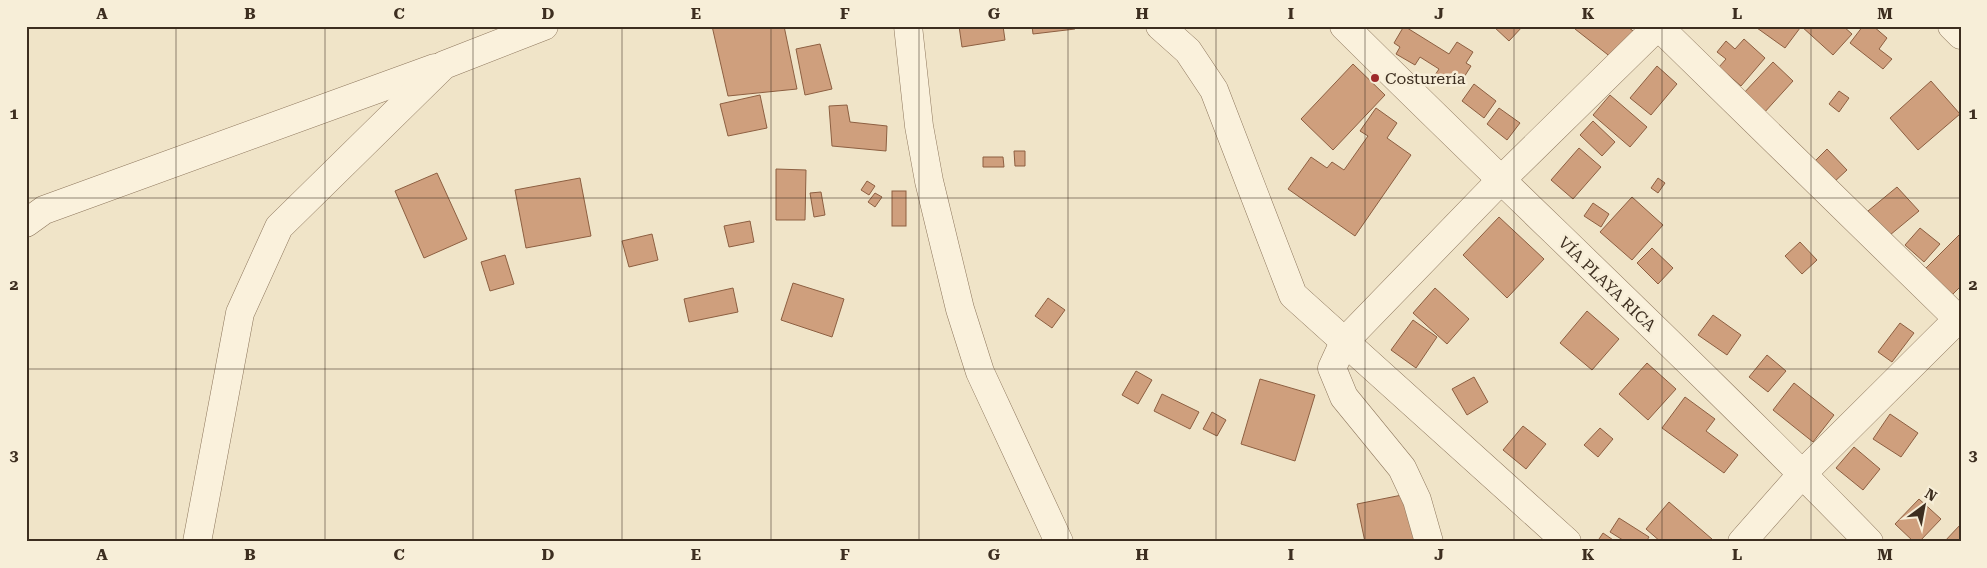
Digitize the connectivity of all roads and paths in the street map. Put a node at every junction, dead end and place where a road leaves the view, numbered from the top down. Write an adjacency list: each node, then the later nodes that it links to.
1 (544, 26): 8 (street)
2 (908, 26): 15 (street)
3 (1160, 26): 12 (street)
4 (1344, 26): 9 (street, VÍA PLAYA RICA)
5 (1658, 26): 9 (street); 11 (street)
6 (1952, 26): 7 (street)
7 (1961, 35)
8 (444, 65): 10 (street); 14 (street)
9 (1500, 182): 12 (street); 13 (street, VÍA PLAYA RICA)
10 (26, 222)
11 (1960, 319): 13 (street)
12 (1344, 342): 16 (street); 17 (street)
13 (1802, 474): 18 (street); 19 (street, VÍA PLAYA RICA)
14 (197, 542)
15 (1059, 542)
16 (1429, 542)
17 (1567, 542)
18 (1742, 542)
19 (1869, 542)

